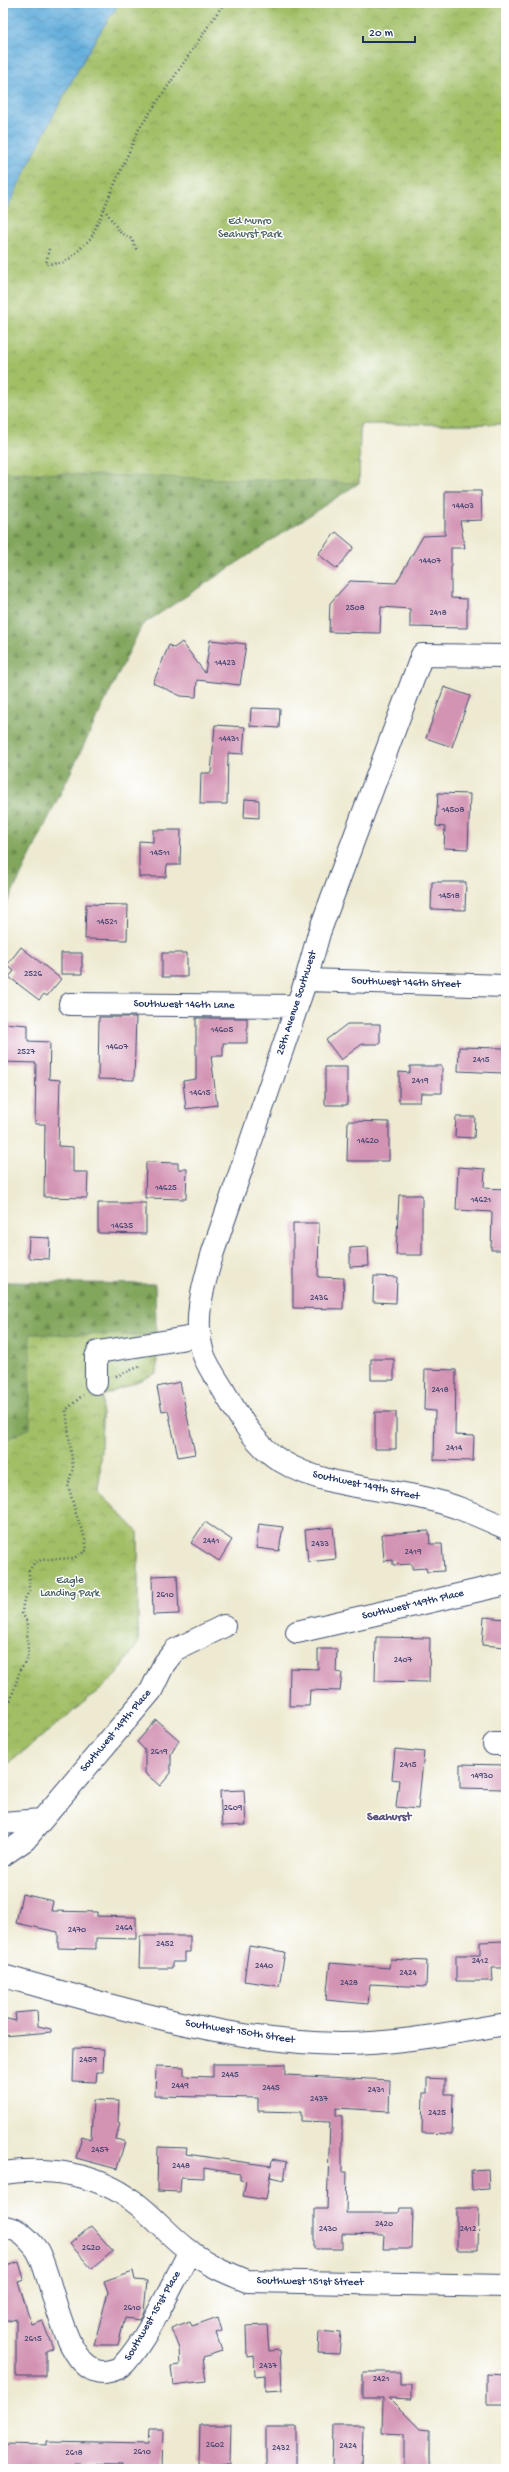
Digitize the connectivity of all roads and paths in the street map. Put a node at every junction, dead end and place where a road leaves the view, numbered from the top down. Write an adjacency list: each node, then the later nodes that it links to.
1 (224, 3): 2 (path)
2 (103, 208): 3 (path); 4 (path)
3 (49, 249)
4 (137, 251)
5 (506, 656): 6 (street, 25th Avenue Southwest)
6 (306, 980): 7 (street, Southwest 146th Street); 9 (street, 25th Avenue Southwest)
7 (506, 986)
8 (70, 1004): 9 (street, Southwest 146th Lane)
9 (297, 1006): 10 (street, 25th Avenue Southwest)
10 (200, 1336): 11 (street, 25th Avenue Southwest); 13 (street)
11 (205, 1357): 14 (street, Southwest 149th Street)
12 (144, 1365): 13 (path)
13 (96, 1367): 18 (path)
14 (506, 1528)
15 (506, 1584): 17 (street, Southwest 149th Place)
16 (224, 1626): 19 (street, Southwest 149th Place)
17 (297, 1632)
18 (3, 1710)
19 (41, 1820): 20 (street); 21 (street, Southwest 149th Place)
20 (3, 1823)
21 (3, 1855)
22 (3, 1976): 23 (street, Southwest 150th Street)
23 (506, 2024)
24 (3, 2173): 26 (street, Southwest 151st Street)
25 (3, 2227): 26 (street, Southwest 151st Place)
26 (190, 2251): 27 (street, Southwest 151st Street)
27 (506, 2286)

